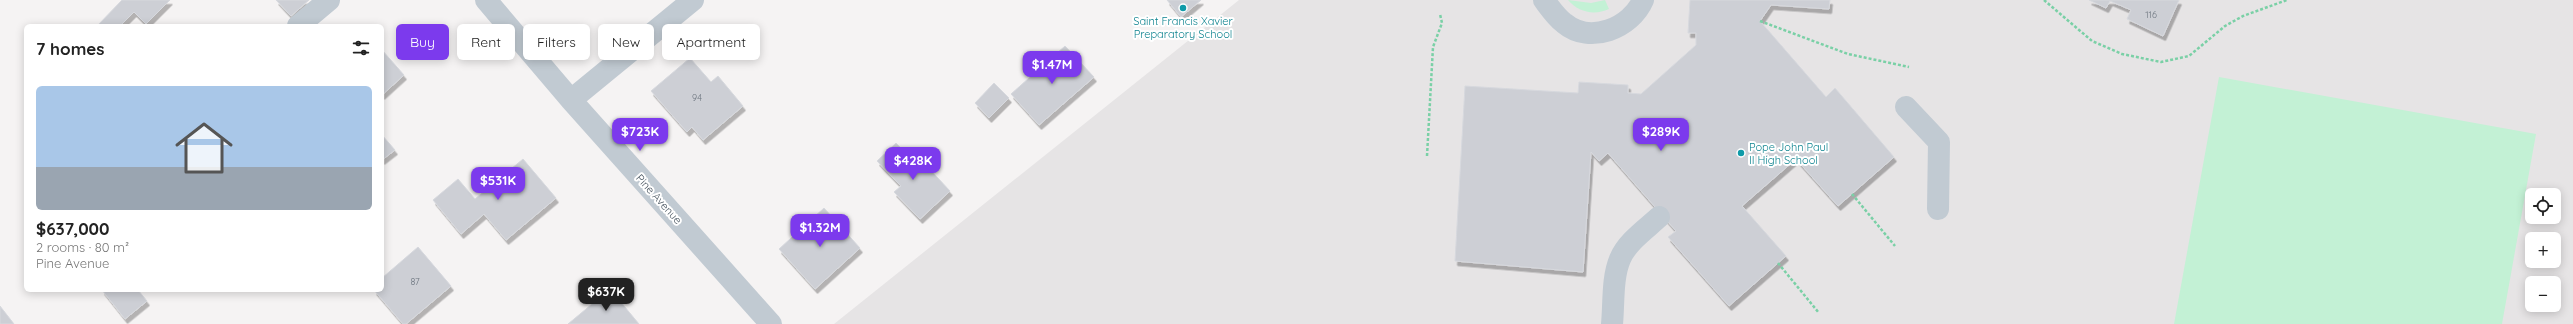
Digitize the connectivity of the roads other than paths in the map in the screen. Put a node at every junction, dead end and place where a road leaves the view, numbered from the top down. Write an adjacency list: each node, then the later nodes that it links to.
1 (329, 0): 6 (street)
2 (486, 0): 7 (street, Pine Avenue)
3 (693, 0): 7 (street)
4 (1544, 0): 5 (street)
5 (1644, 0)
6 (300, 24)
7 (571, 100): 11 (street, Pine Avenue)
8 (1906, 107): 9 (street)
9 (1938, 209)
10 (1659, 217): 12 (street)
11 (771, 324)
12 (1612, 324)

